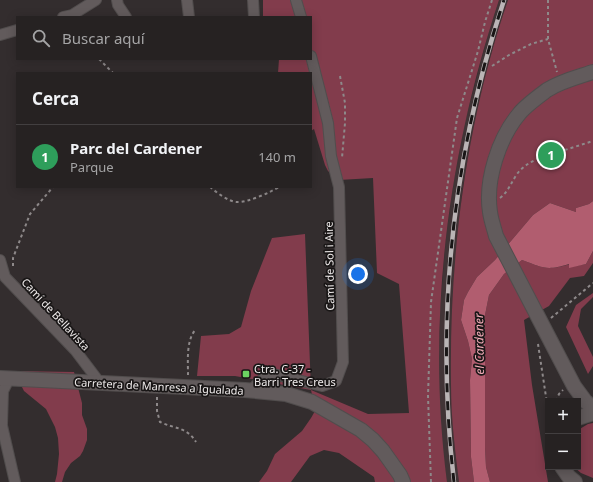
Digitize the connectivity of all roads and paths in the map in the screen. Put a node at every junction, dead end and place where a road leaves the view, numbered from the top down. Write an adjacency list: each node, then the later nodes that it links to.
1 (96, 0): 8 (street)
2 (117, 0): 9 (street)
3 (187, 0): 10 (street)
4 (253, 0): 11 (street)
5 (296, 0): 12 (street)
6 (492, 0): 52 (path)
7 (548, 0): 15 (path)
8 (68, 16)
9 (125, 16)
10 (189, 16)
11 (254, 16)
12 (301, 16)
13 (16, 30): 14 (street)
14 (0, 35)
15 (548, 39): 18 (path); 21 (path)
16 (100, 60): 19 (path)
17 (312, 60): 40 (street, Camí de Sol i Aire)
18 (492, 66)
19 (112, 72)
20 (593, 72): 32 (street)
21 (558, 75)
22 (340, 76): 24 (path)
23 (593, 141): 28 (path)
24 (342, 163)
25 (51, 188): 30 (path)
26 (211, 188): 27 (path)
27 (277, 188)
28 (500, 193)
29 (0, 260): 30 (street, Camí de Bellavista)
30 (10, 283): 37 (street, Camí de Bellavista)
31 (593, 283): 32 (path)
32 (544, 319): 36 (street)
33 (196, 329): 39 (path)
34 (537, 341): 41 (path)
35 (4, 378): 37 (street, Carretera de Manresa a Igualada); 47 (street)
36 (570, 382): 42 (path); 43 (street); 44 (street)
37 (100, 383): 38 (street, Carretera de Manresa a Igualada)
38 (158, 386): 39 (street, Carretera de Manresa a Igualada); 48 (path)
39 (187, 388): 40 (street, Carretera de Manresa a Igualada)
40 (250, 391): 51 (street, Carretera de Manresa a Igualada)
41 (546, 398)
42 (557, 398)
43 (573, 398)
44 (593, 408)
45 (593, 413): 46 (street)
46 (581, 417)
47 (1, 421): 50 (street)
48 (196, 442)
49 (564, 470): 53 (street)
50 (15, 482)
51 (403, 482)
52 (431, 482)
53 (575, 482)

